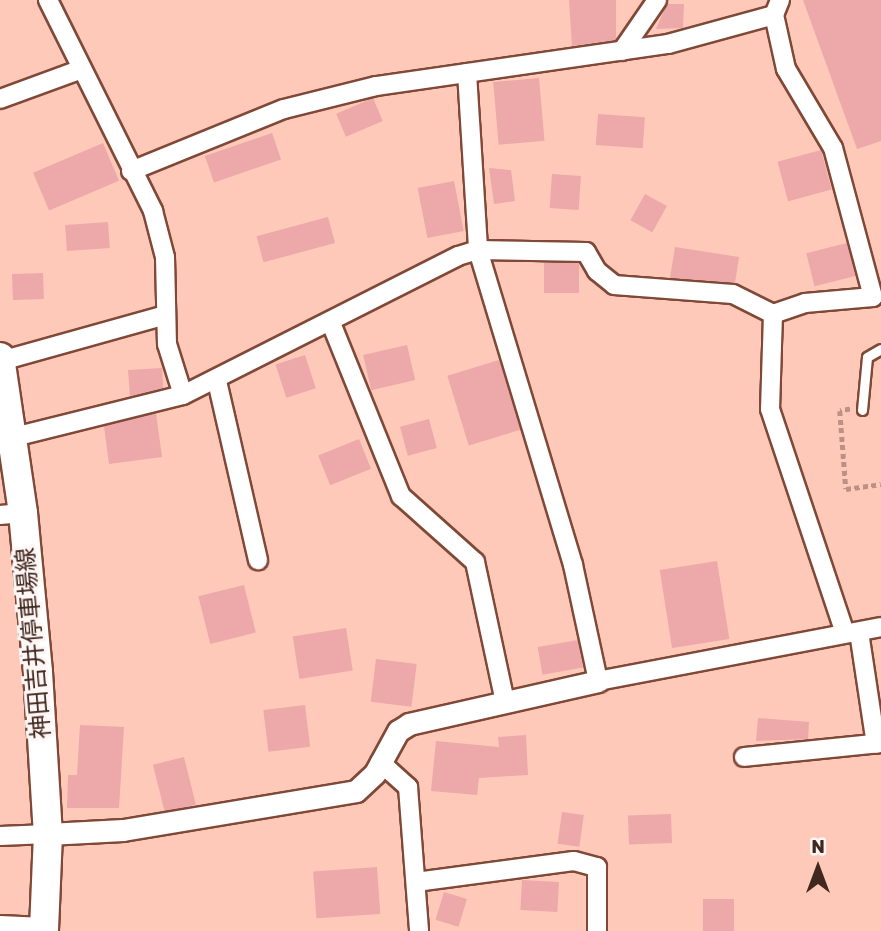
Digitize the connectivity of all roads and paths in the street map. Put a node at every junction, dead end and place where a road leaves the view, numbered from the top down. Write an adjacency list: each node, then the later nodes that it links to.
1 (48, 0): 5 (street)
2 (657, 0): 4 (street)
3 (777, 8): 4 (street); 10 (street)
4 (622, 51): 6 (street)
5 (82, 69): 7 (street); 8 (street)
6 (467, 73): 8 (street); 9 (street)
7 (0, 99)
8 (131, 171): 12 (street)
9 (478, 250): 11 (street); 13 (street); 26 (street)
10 (877, 297): 11 (street)
11 (773, 314): 25 (street)
12 (166, 315): 15 (street); 17 (street)
13 (331, 323): 16 (street); 27 (street)
14 (881, 349): 19 (lane)
15 (0, 359): 20 (main road, 神田吉井停車場線)
16 (217, 381): 17 (street); 23 (street)
17 (183, 395): 20 (street)
18 (851, 398): 21 (path)
19 (862, 410)
20 (14, 437): 22 (main road, 神田吉井停車場線)
21 (881, 484)
22 (12, 514): 31 (main road, 神田吉井停車場線)
23 (258, 560)
24 (881, 628): 25 (street)
25 (852, 632): 26 (street); 28 (street)
26 (598, 681): 27 (street)
27 (505, 702): 30 (street)
28 (878, 743): 29 (street)
29 (744, 757)
30 (380, 762): 31 (street); 33 (street)
31 (48, 834): 32 (street); 35 (main road, 神田吉井停車場線)
32 (0, 836)
33 (416, 882): 36 (street); 37 (street)
34 (0, 925): 35 (street)
35 (44, 929)
36 (419, 931)
37 (597, 931)

